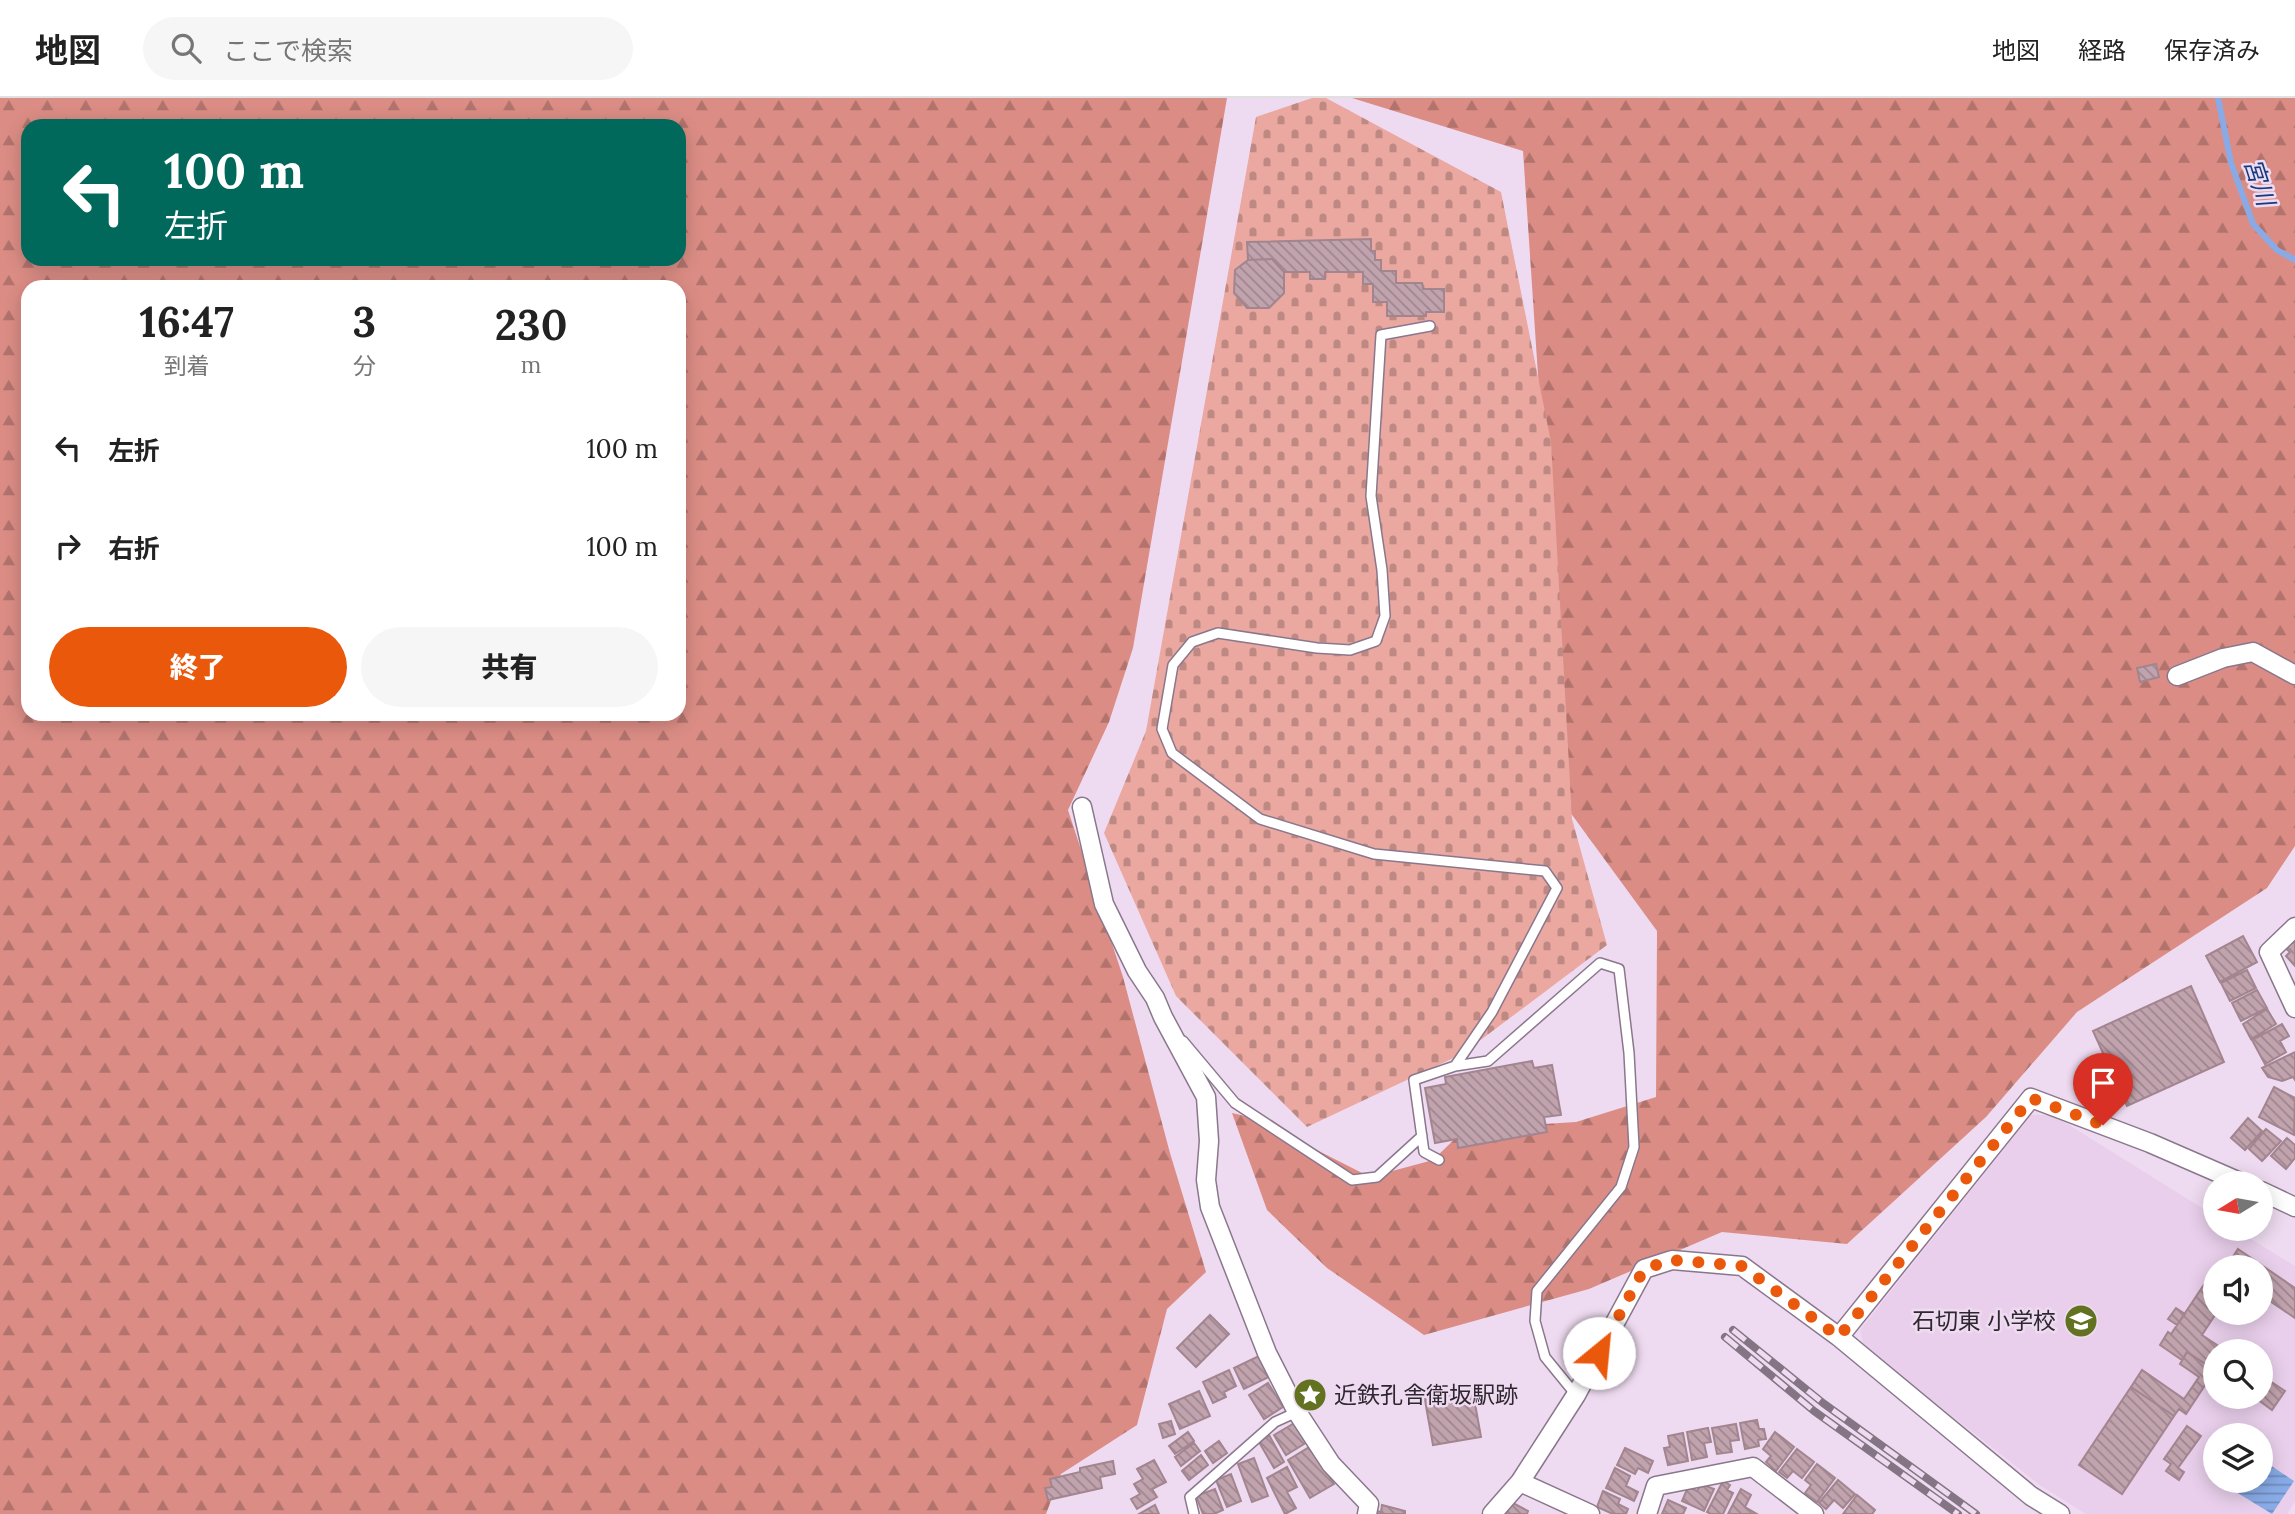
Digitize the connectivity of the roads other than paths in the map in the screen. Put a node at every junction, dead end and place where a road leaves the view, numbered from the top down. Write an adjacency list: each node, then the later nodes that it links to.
1 (1430, 326): 8 (lane)
2 (2295, 675): 3 (street)
3 (2177, 676)
4 (1082, 807): 6 (street)
5 (2295, 927): 7 (street)
6 (1155, 998): 9 (lane); 16 (street)
7 (2295, 1008)
8 (1455, 1066): 9 (lane); 15 (lane)
9 (1422, 1136): 10 (lane)
10 (1439, 1160)
11 (2214, 1171): 14 (street)
12 (2273, 1197): 13 (street)
13 (2295, 1207)
14 (1839, 1337): 15 (street); 24 (street)
15 (1576, 1395): 17 (street)
16 (1297, 1412): 18 (lane); 19 (street)
17 (1520, 1482): 20 (street); 21 (street)
18 (1194, 1514)
19 (1367, 1514)
20 (1492, 1514)
21 (1590, 1514)
22 (1647, 1514): 23 (street)
23 (1814, 1514)
24 (2060, 1514)

